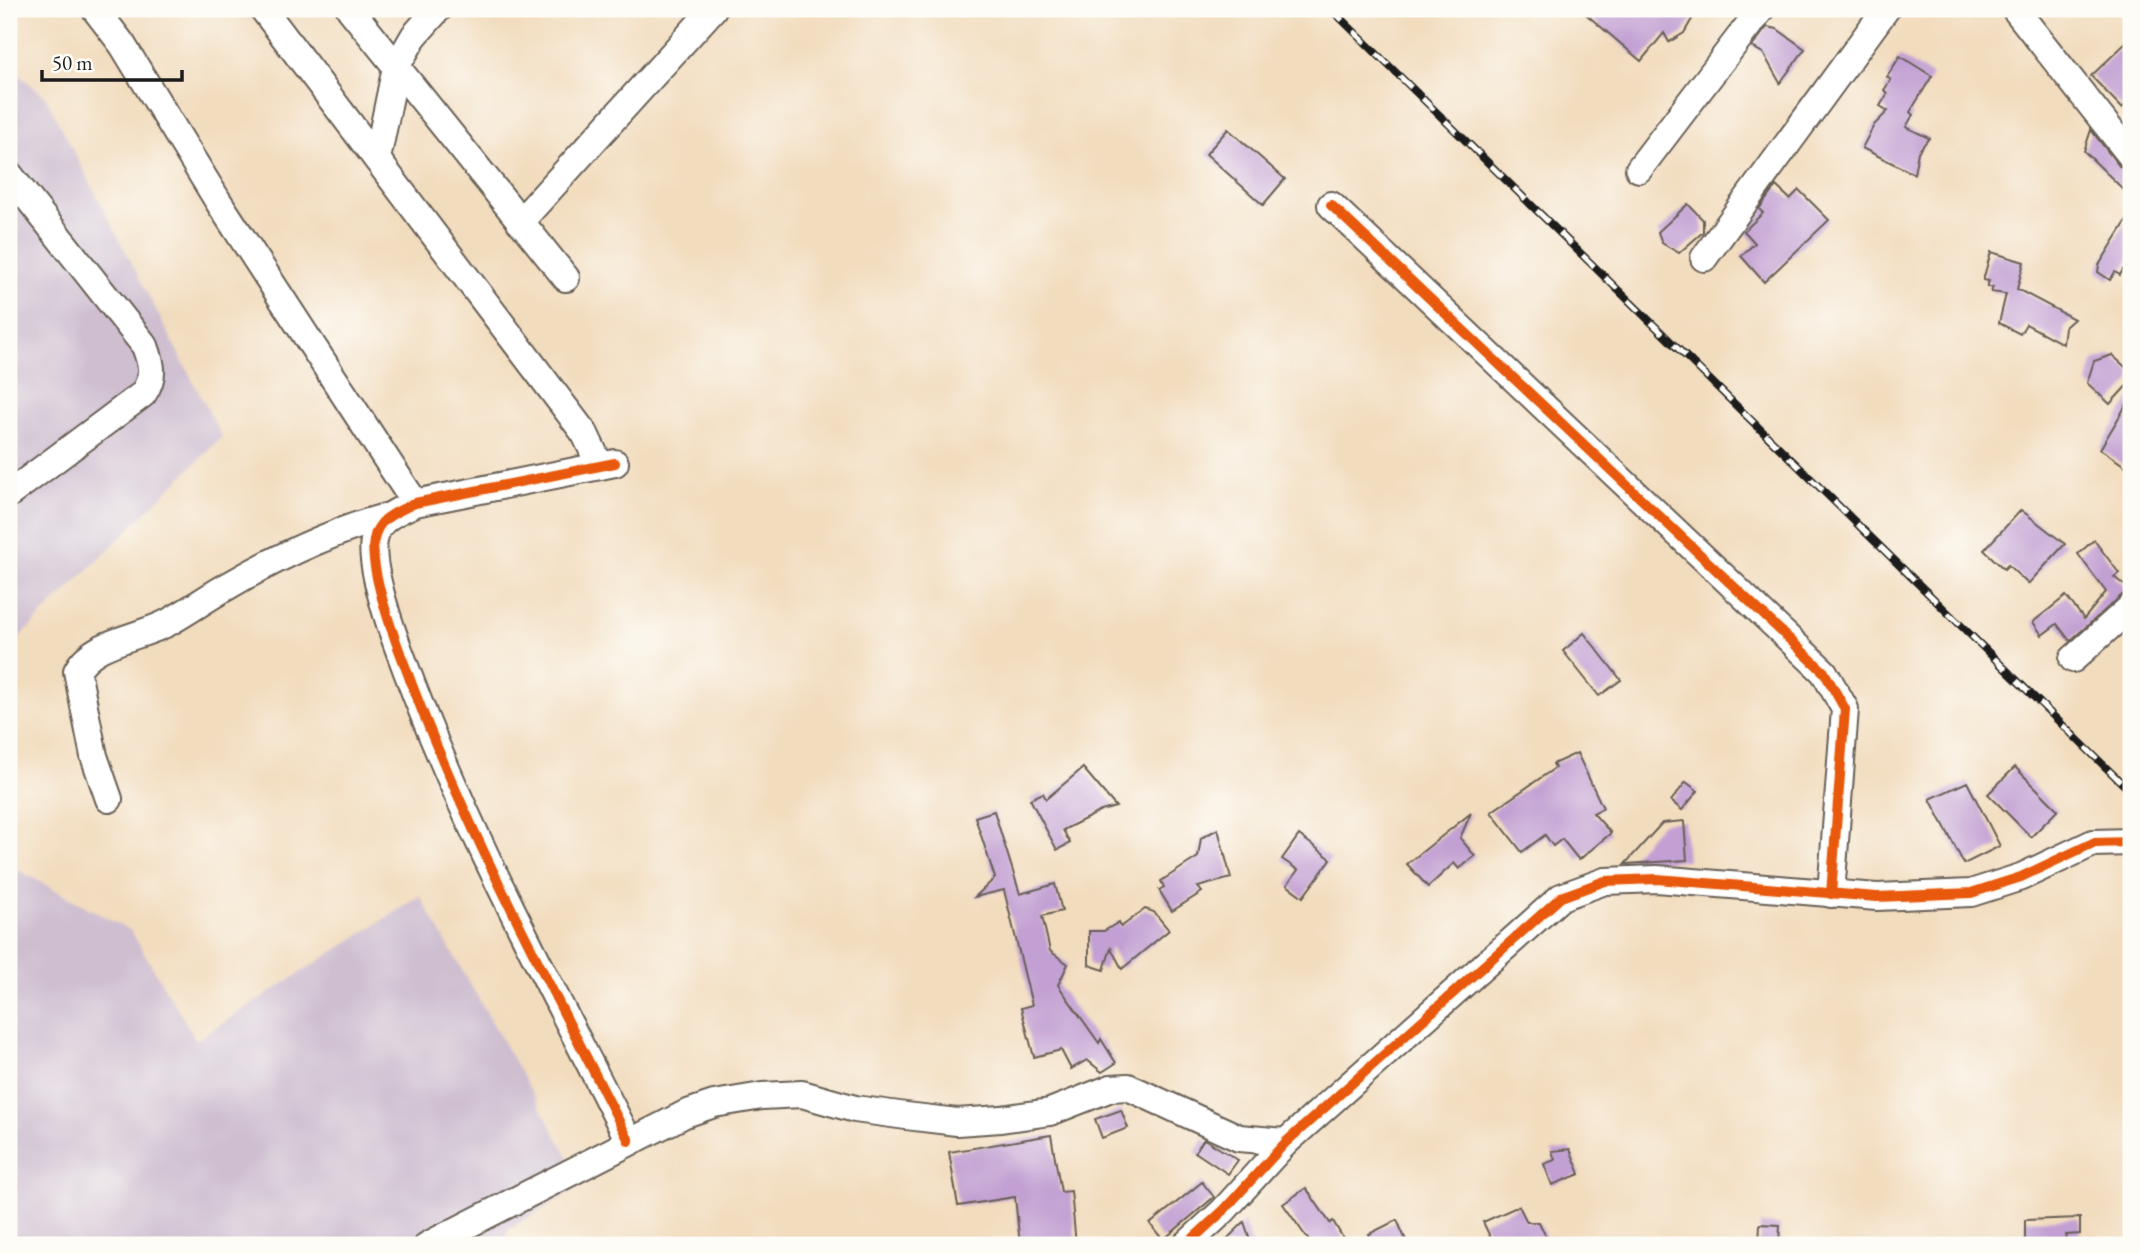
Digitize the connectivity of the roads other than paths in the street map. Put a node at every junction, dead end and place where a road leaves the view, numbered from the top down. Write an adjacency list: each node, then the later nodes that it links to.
1 (94, 9): 19 (street)
2 (263, 9): 11 (street)
3 (350, 9): 9 (street)
4 (438, 9): 9 (street)
5 (713, 9): 15 (street)
6 (1761, 9): 12 (street)
7 (1886, 9): 16 (street)
8 (2015, 9): 10 (street)
9 (396, 67): 11 (street); 15 (street)
10 (2131, 156)
11 (377, 159): 19 (street)
12 (1639, 169)
13 (9, 174): 18 (street)
14 (1331, 205): 25 (street)
15 (520, 222): 17 (street)
16 (1704, 258)
17 (566, 278)
18 (9, 494)
19 (415, 503): 20 (street)
20 (385, 517): 23 (street); 26 (street)
21 (2131, 607): 22 (street)
22 (2073, 659)
23 (109, 799)
24 (2131, 842): 25 (street)
25 (1830, 894): 27 (street)
26 (629, 1141): 27 (street); 28 (street)
27 (1286, 1142): 29 (street)
28 (428, 1245)
29 (1186, 1245)

